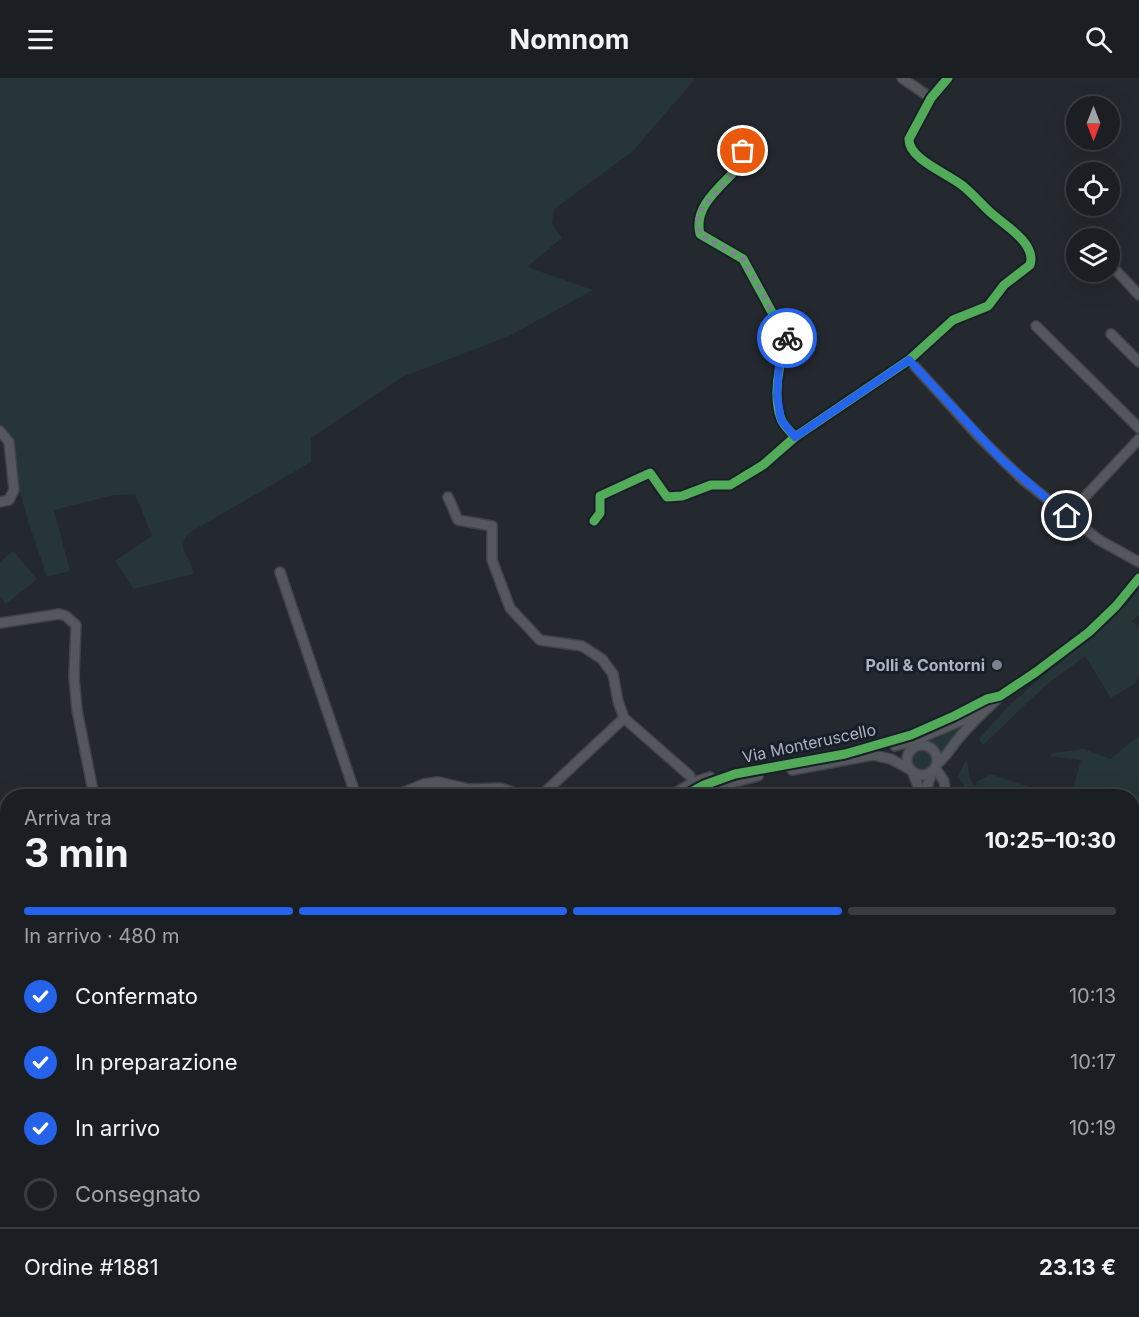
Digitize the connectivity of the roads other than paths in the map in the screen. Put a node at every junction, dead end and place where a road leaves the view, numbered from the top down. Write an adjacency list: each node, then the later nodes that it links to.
1 (902, 78): 3 (street)
2 (948, 78): 3 (street)
3 (931, 98): 9 (street)
4 (729, 144): 13 (street)
5 (1120, 275): 6 (street)
6 (1139, 295)
7 (1036, 326): 11 (street)
8 (1111, 334): 10 (street)
9 (909, 360): 13 (street); 17 (street)
10 (1139, 362)
11 (1139, 428)
12 (0, 431): 16 (street)
13 (795, 437): 18 (street)
14 (1139, 439): 17 (street)
15 (448, 497): 25 (street)
16 (0, 502)
17 (1067, 516): 19 (street)
18 (594, 520)
19 (1139, 562)
20 (280, 572): 35 (street)
21 (1139, 578): 23 (street, Via Monteruscello)
22 (0, 623): 34 (street)
23 (999, 696): 24 (street); 26 (street, Via Monteruscello)
24 (982, 712): 26 (street); 28 (street)
25 (624, 718): 31 (street); 40 (street)
26 (913, 741): 27 (street); 29 (street); 30 (street); 32 (street, Via Monteruscello)
27 (883, 749)
28 (946, 756): 29 (street); 33 (street)
29 (935, 768): 30 (street); 33 (street); 45 (street)
30 (911, 771): 43 (street); 44 (street)
31 (690, 777)
32 (721, 778): 41 (street); 42 (street)
33 (944, 781): 46 (street)
34 (93, 789)
35 (354, 789)
36 (412, 789): 38 (street)
37 (469, 789): 39 (street)
38 (469, 789)
39 (503, 789)
40 (548, 789)
41 (682, 789)
42 (697, 789)
43 (715, 789)
44 (920, 789)
45 (926, 789)
46 (945, 789)

